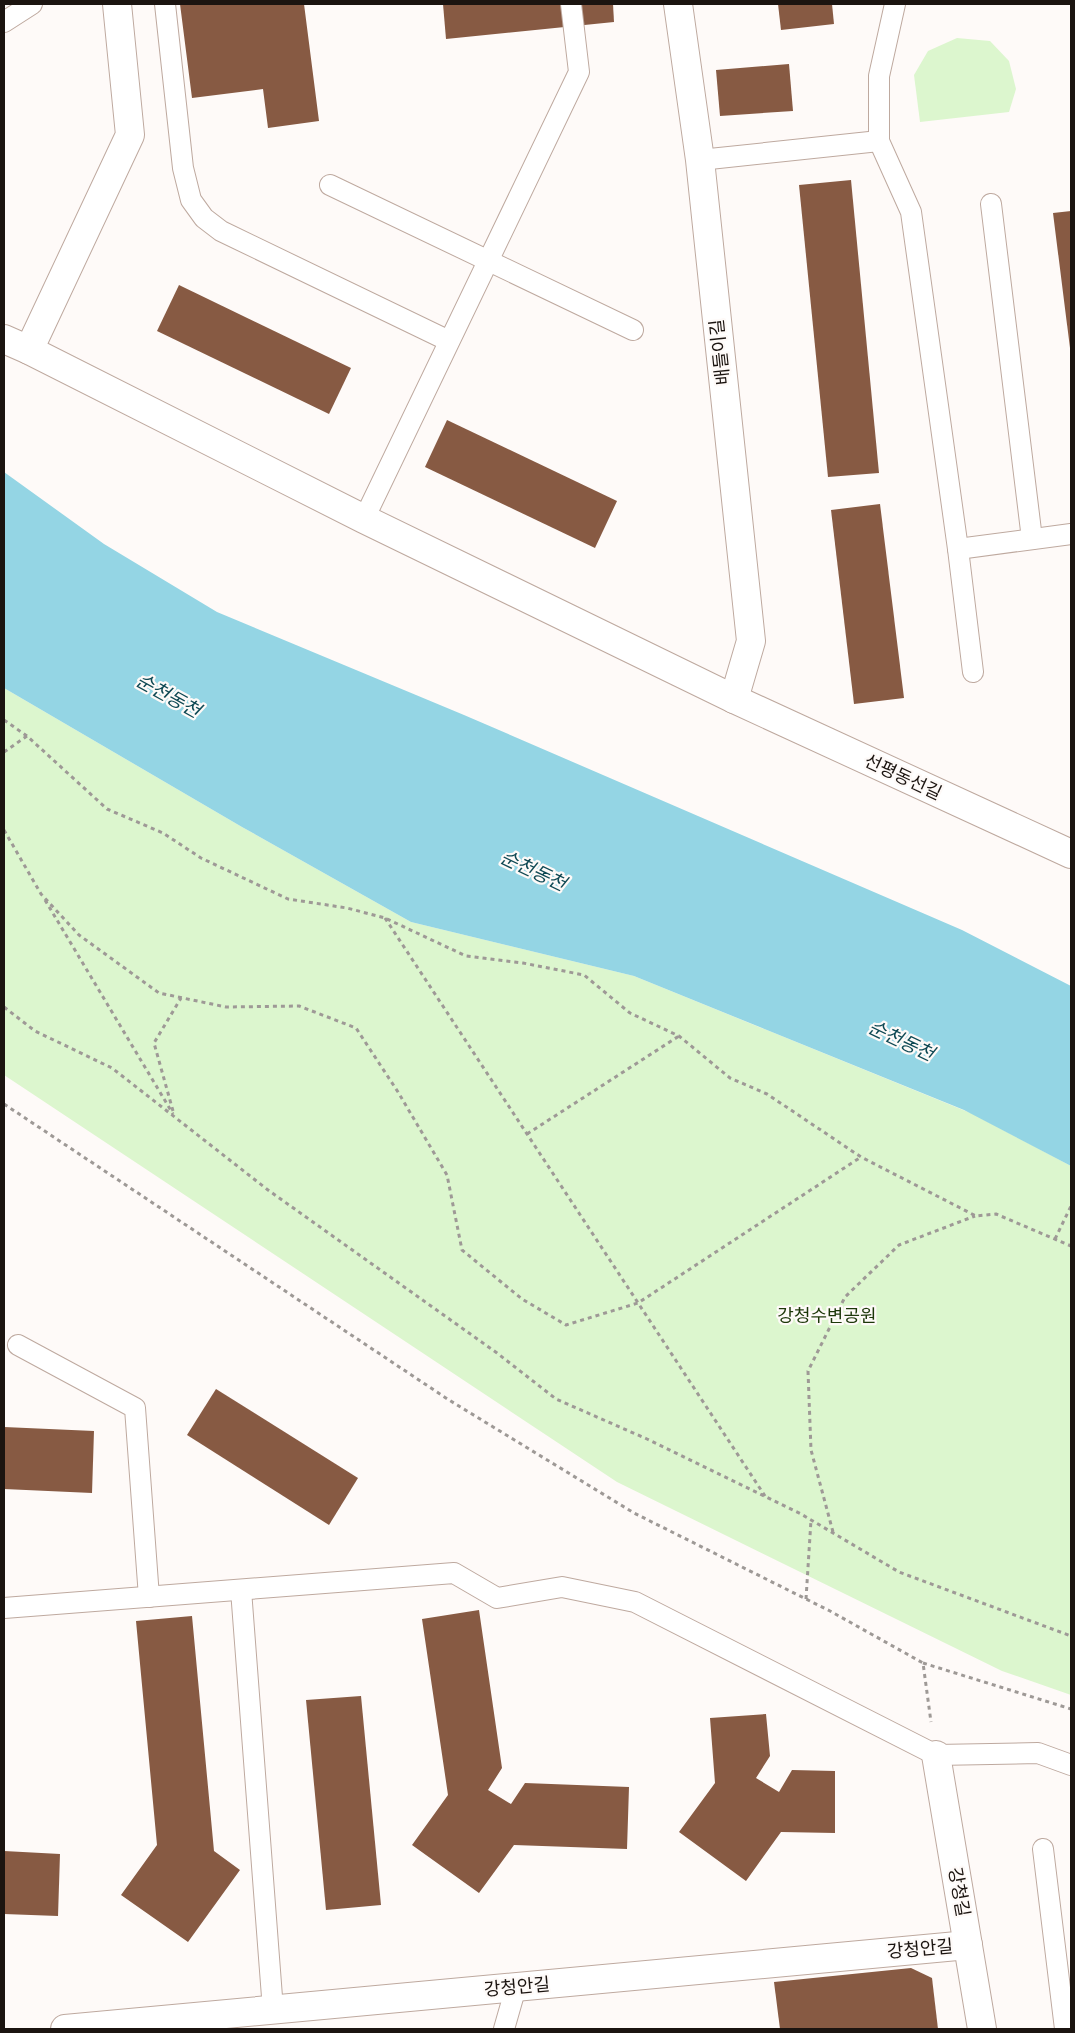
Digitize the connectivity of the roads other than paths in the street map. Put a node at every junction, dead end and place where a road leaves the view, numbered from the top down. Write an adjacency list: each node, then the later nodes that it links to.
1 (32, 4): 7 (lane)
2 (117, 4): 16 (street)
3 (165, 4): 15 (lane)
4 (570, 4): 12 (lane)
5 (678, 4): 9 (street, 배들이길)
6 (896, 4): 8 (lane)
7 (4, 22)
8 (879, 141): 9 (lane); 20 (lane)
9 (700, 160): 22 (street, 배들이길)
10 (330, 185): 12 (lane)
11 (991, 204): 19 (lane)
12 (488, 260): 13 (lane); 15 (lane)
13 (633, 330)
14 (4, 339): 16 (street, 선평동선길)
15 (449, 341): 17 (lane)
16 (29, 350): 17 (street, 선평동선길)
17 (364, 519): 22 (street, 선평동선길)
18 (1071, 534): 19 (lane)
19 (1032, 539): 20 (lane)
20 (958, 549): 21 (lane)
21 (974, 672)
22 (734, 699): 23 (street, 선평동선길)
23 (1071, 854)
24 (18, 1345): 26 (lane)
25 (241, 1590): 26 (lane); 28 (lane); 33 (lane)
26 (149, 1597): 27 (lane)
27 (4, 1608)
28 (936, 1755): 29 (lane); 31 (street, 강청길)
29 (1071, 1765)
30 (1043, 1848): 37 (lane)
31 (968, 1945): 32 (street, 강청안길); 36 (street, 강청길)
32 (516, 1987): 33 (street, 강청안길); 35 (lane)
33 (273, 2010): 34 (street, 강청안길)
34 (65, 2029)
35 (504, 2029)
36 (982, 2029)
37 (1065, 2029)

